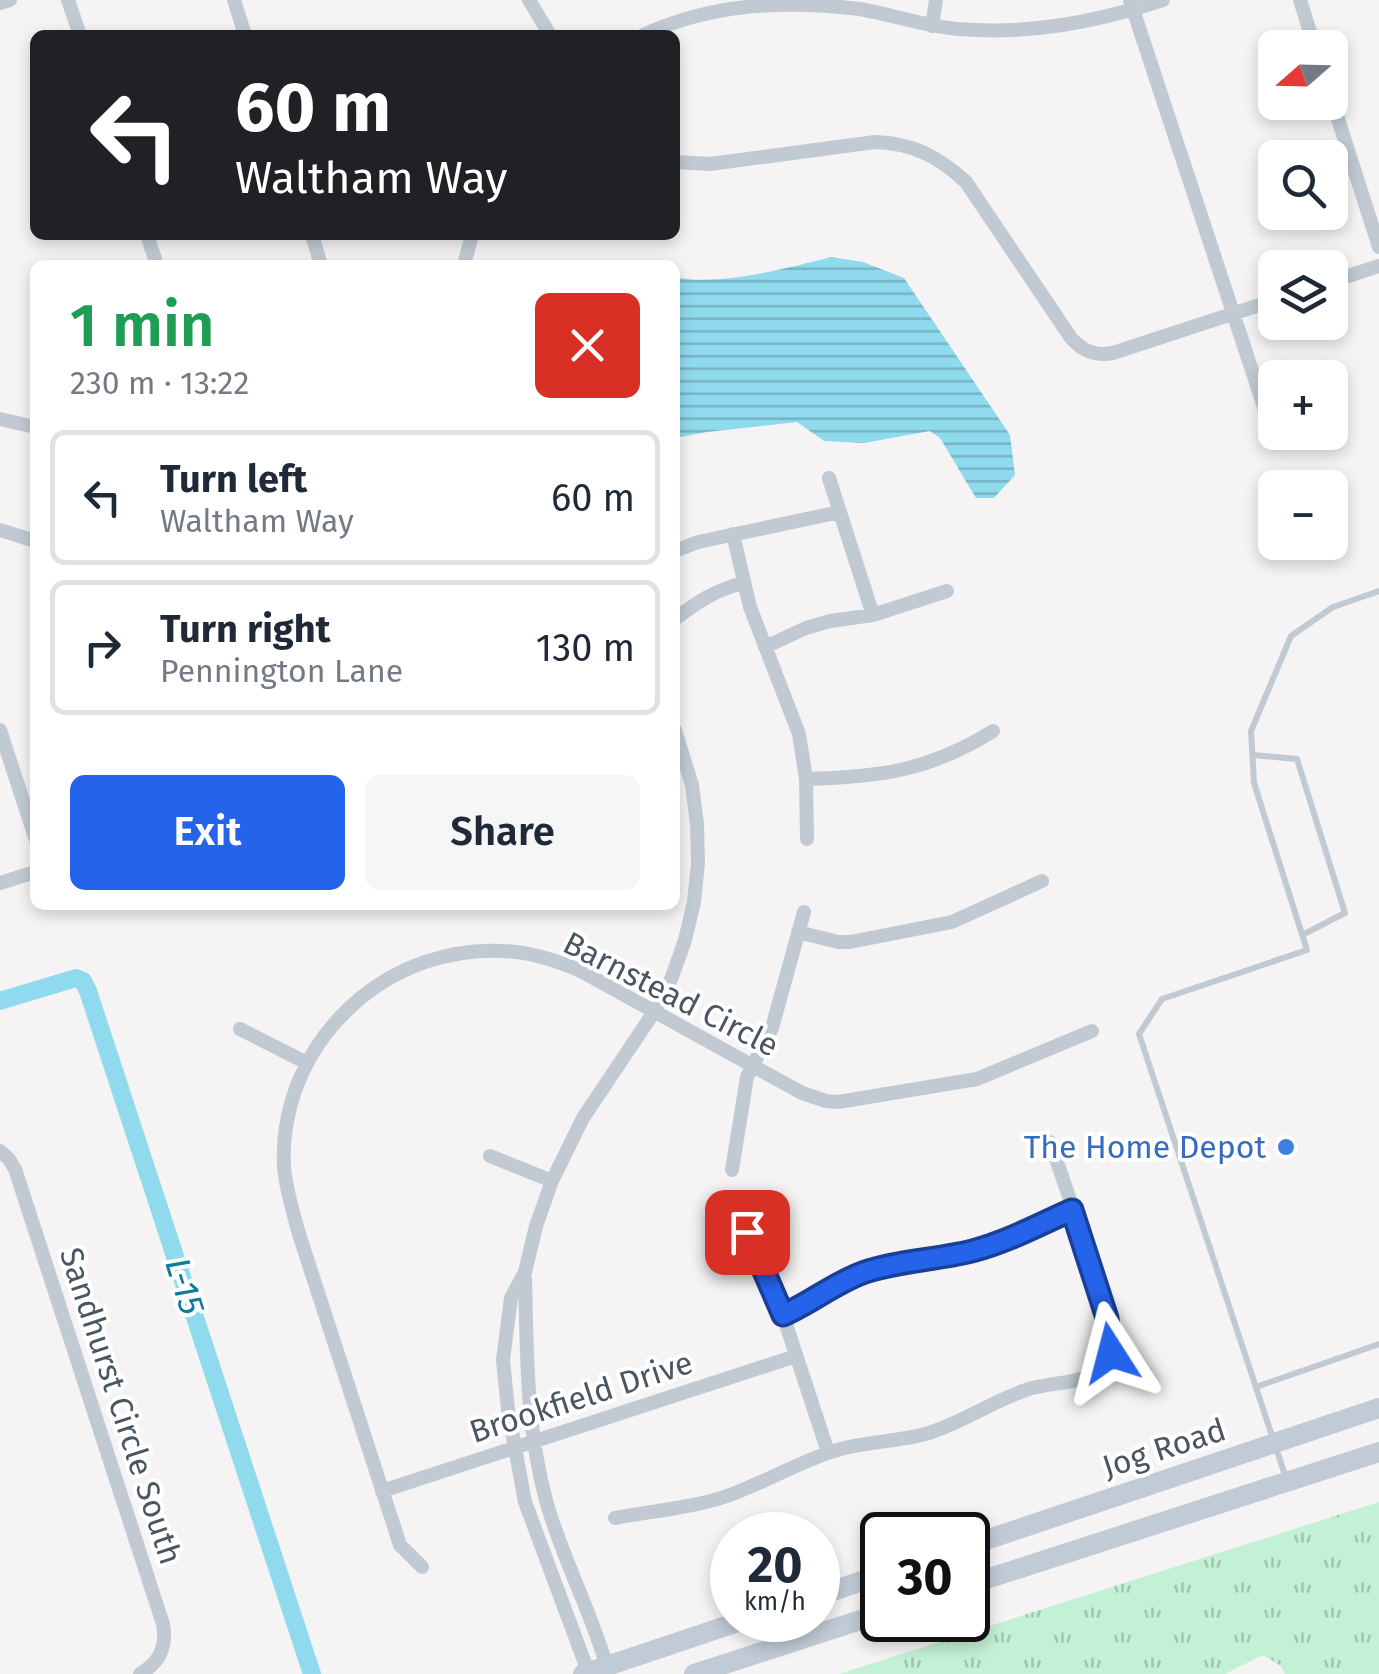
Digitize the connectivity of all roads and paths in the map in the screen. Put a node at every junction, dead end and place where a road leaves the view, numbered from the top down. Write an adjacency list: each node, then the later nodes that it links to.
1 (10, 0): 8 (street)
2 (68, 0): 11 (street)
3 (234, 0): 12 (street)
4 (529, 0): 13 (street)
5 (936, 0): 10 (street)
6 (1162, 0): 9 (street)
7 (1300, 0): 15 (street)
8 (0, 4)
9 (1132, 5): 10 (street); 22 (street)
10 (932, 26): 14 (street)
11 (78, 30)
12 (243, 30)
13 (547, 30)
14 (654, 30)
15 (1309, 30)
16 (1338, 120): 18 (street)
17 (680, 162): 22 (street)
18 (1379, 247)
19 (1379, 266): 20 (street)
20 (1348, 276)
21 (1258, 306): 22 (street)
22 (1234, 314): 23 (street)
23 (1258, 388)
24 (0, 419): 25 (street)
25 (30, 427)
26 (829, 478): 27 (street)
27 (840, 512): 29 (street); 35 (street)
28 (0, 530): 30 (street)
29 (733, 534): 31 (street); 32 (street)
30 (30, 539)
31 (680, 549)
32 (744, 583): 36 (street); 37 (street)
33 (947, 591): 35 (street)
34 (1379, 591): 41 (lane)
35 (874, 615): 37 (street)
36 (680, 616)
37 (765, 647): 42 (street)
38 (0, 730): 43 (street)
39 (993, 731): 42 (street)
40 (680, 746): 51 (street)
41 (1253, 755): 50 (lane); 50 (lane)
42 (806, 779): 44 (street)
43 (30, 823)
44 (807, 839)
45 (30, 874): 47 (street)
46 (1042, 881): 49 (street)
47 (0, 883)
48 (804, 912): 49 (street)
49 (798, 932): 55 (street)
50 (1302, 935): 67 (lane)
51 (654, 1012): 54 (street, Barnstead Circle); 55 (street, Barnstead Circle); 60 (street)
52 (240, 1029): 54 (street)
53 (1092, 1031): 55 (street, Barnstead Circle)
54 (307, 1062): 75 (street, Barnstead Circle)
55 (752, 1066): 59 (street)
56 (1050, 1142): 62 (street)
57 (0, 1151): 83 (street, Sandhurst Circle South)
58 (490, 1156): 60 (street)
59 (732, 1170)
60 (552, 1181): 63 (street)
61 (735, 1204): 64 (street)
62 (1072, 1210): 64 (street); 72 (street)
63 (525, 1272): 69 (street); 71 (street)
64 (783, 1315): 66 (street)
65 (1379, 1344): 67 (lane)
66 (796, 1356): 69 (street, Brookfield Drive); 72 (street)
67 (1256, 1387): 70 (lane)
68 (1379, 1408): 70 (main road, Jog Road)
69 (534, 1442): 71 (street, Brookfield Drive); 82 (street)
70 (1275, 1443): 74 (lane); 77 (main road, Jog Road)
71 (516, 1449): 75 (street, Brookfield Drive); 82 (street)
72 (828, 1452): 76 (street)
73 (1379, 1452): 74 (main road)
74 (1288, 1482): 79 (main road)
75 (382, 1491): 78 (street, Barnstead Circle)
76 (616, 1518)
77 (990, 1539)
78 (422, 1567)
79 (990, 1579)
80 (860, 1620): 84 (main road)
81 (710, 1632): 82 (main road)
82 (595, 1672)
83 (140, 1674)
84 (694, 1674)

